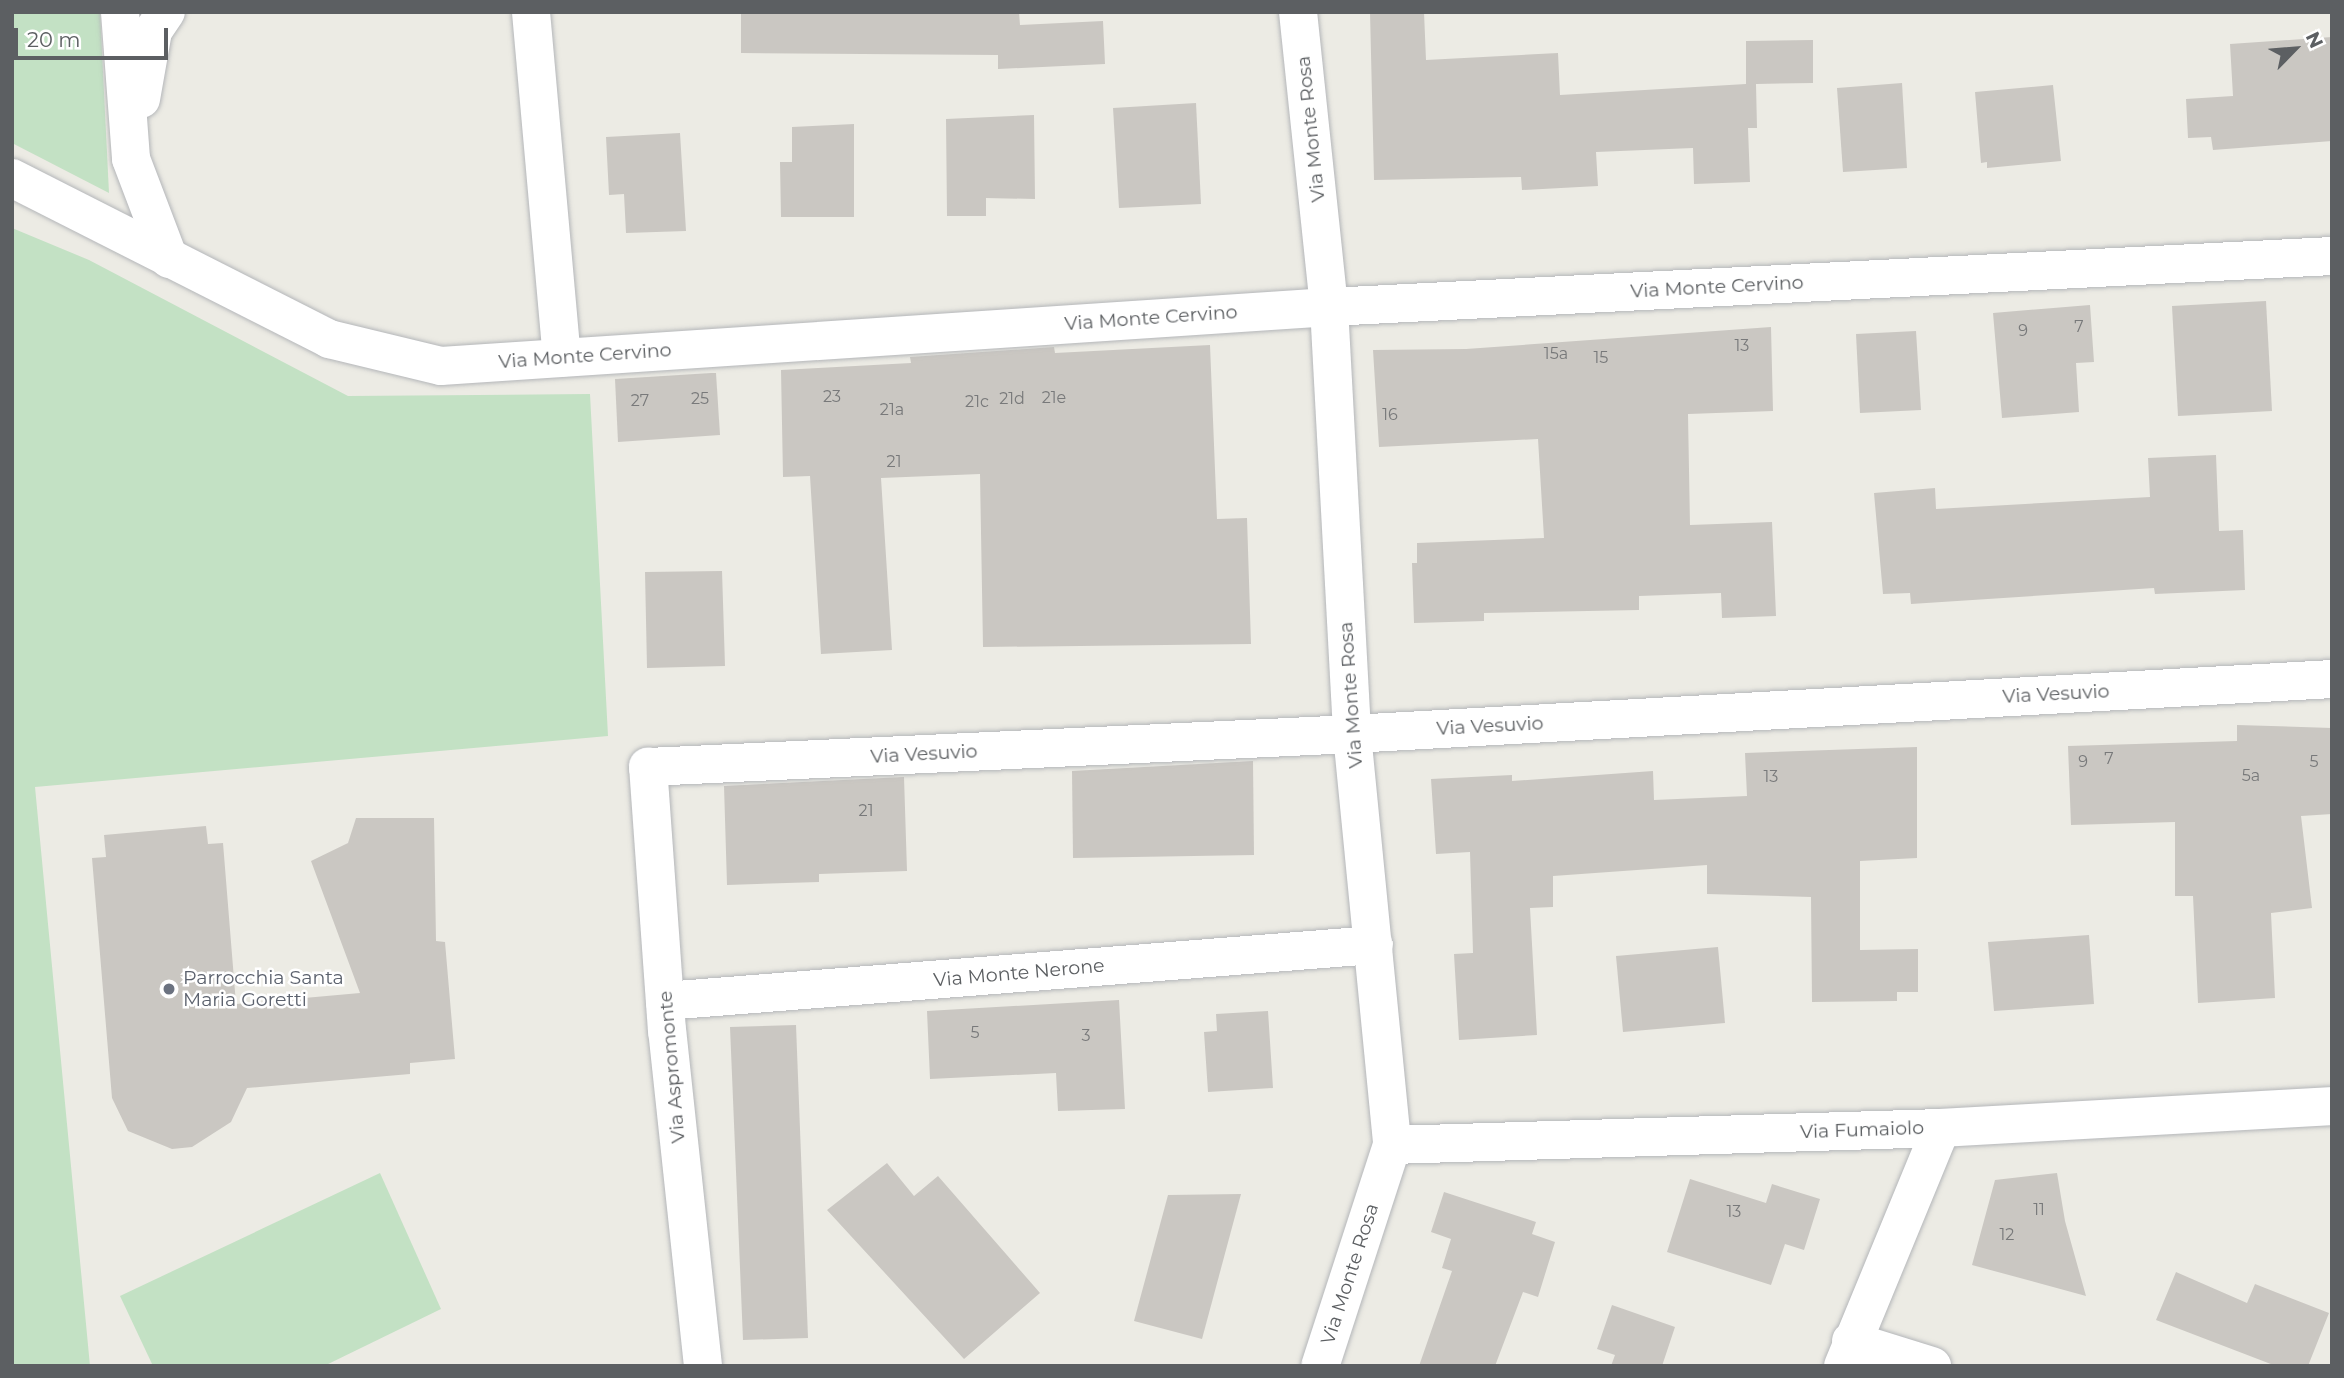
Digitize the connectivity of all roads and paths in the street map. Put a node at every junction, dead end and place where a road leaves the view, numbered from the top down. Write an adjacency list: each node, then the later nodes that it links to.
1 (120, 12): 5 (street)
2 (166, 12): 5 (street)
3 (531, 12): 10 (street)
4 (1298, 12): 9 (street, Via Monte Rosa)
5 (131, 159): 8 (street)
6 (12, 178): 8 (street, Via Monte Cervino)
7 (2332, 256): 9 (street, Via Monte Cervino)
8 (169, 259): 10 (street, Via Monte Cervino)
9 (1329, 307): 10 (street, Via Monte Cervino); 12 (street, Via Monte Rosa)
10 (562, 358)
11 (2332, 679): 12 (street, Via Vesuvio)
12 (1352, 734): 13 (street, Via Vesuvio); 14 (street, Via Monte Rosa)
13 (648, 767): 15 (street, Via Aspromonte)
14 (1374, 945): 15 (street, Via Monte Nerone); 18 (street, Via Monte Rosa)
15 (665, 1001): 20 (street, Via Aspromonte)
16 (2332, 1106): 17 (street, Via Fumaiolo)
17 (1941, 1128): 18 (street, Via Fumaiolo); 19 (street)
18 (1392, 1145): 21 (street, Via Monte Rosa)
19 (1847, 1353): 22 (street)
20 (703, 1366)
21 (1320, 1366)
22 (1932, 1366)

